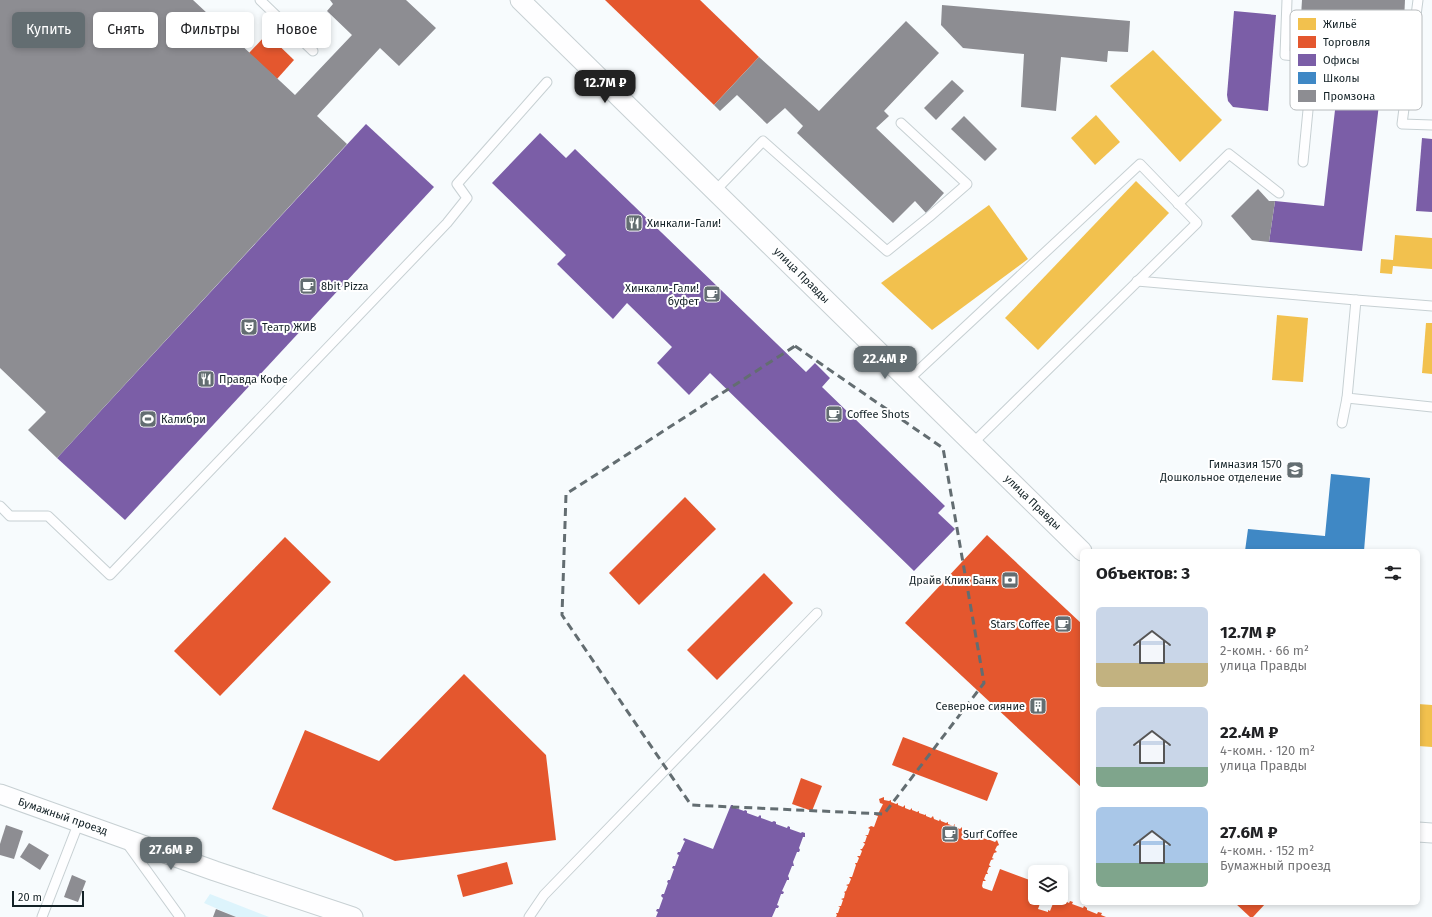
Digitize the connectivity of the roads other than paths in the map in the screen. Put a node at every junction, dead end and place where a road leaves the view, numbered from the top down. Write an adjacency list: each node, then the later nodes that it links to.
1 (260, 0): 6 (lane)
2 (521, 0): 14 (street, улица Правды)
3 (1287, 0): 7 (lane)
4 (1418, 0): 5 (lane)
5 (1417, 10)
6 (313, 51)
7 (1290, 56)
8 (547, 82): 25 (lane)
9 (1308, 110): 13 (lane)
10 (1404, 110): 12 (lane)
11 (901, 123): 14 (lane)
12 (1432, 125)
13 (1303, 162)
14 (716, 190): 20 (street, улица Правды)
15 (1279, 193): 16 (lane)
16 (1178, 204): 17 (lane); 20 (lane)
17 (1137, 281): 18 (lane); 24 (lane)
18 (1356, 300): 19 (lane); 21 (lane)
19 (1432, 306)
20 (908, 381): 24 (street, улица Правды)
21 (1347, 398): 22 (lane); 23 (lane)
22 (1432, 407)
23 (1342, 423)
24 (972, 444): 26 (street, улица Правды)
25 (0, 506)
26 (1080, 549)
27 (816, 613): 37 (lane)
28 (0, 794): 29 (street, Бумажный проезд)
29 (78, 822): 32 (street, Бумажный проезд); 34 (lane)
30 (1420, 832): 31 (street)
31 (1432, 833)
32 (123, 837): 33 (street, Бумажный проезд); 35 (lane)
33 (323, 912): 36 (street, Бумажный проезд)
34 (42, 917)
35 (180, 917)
36 (353, 917)
37 (529, 917)

